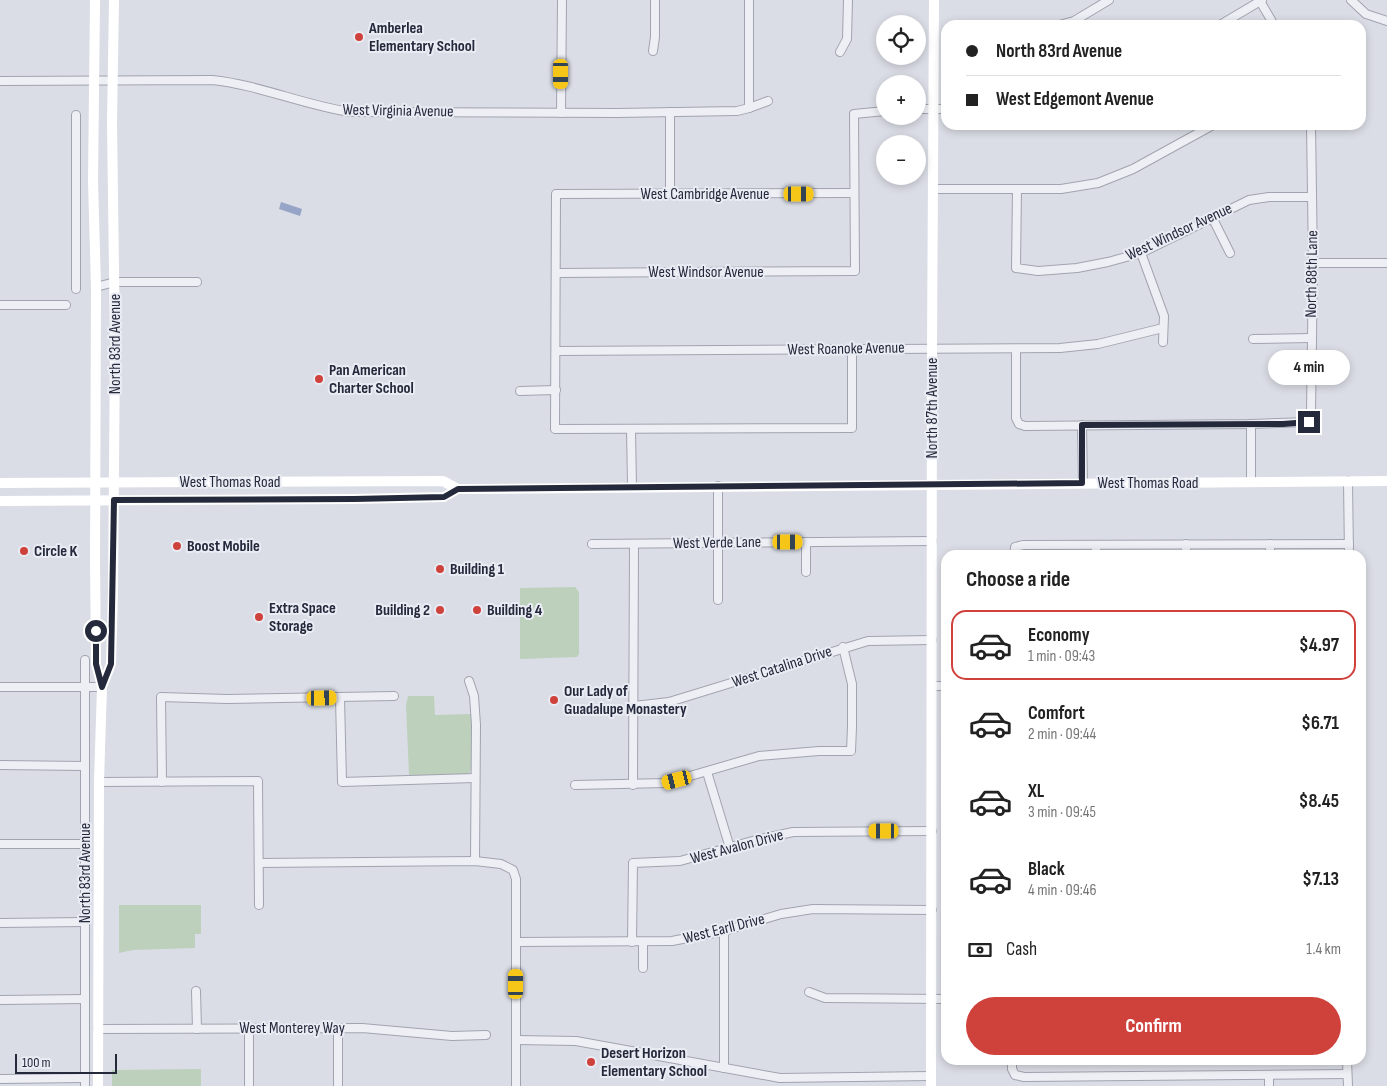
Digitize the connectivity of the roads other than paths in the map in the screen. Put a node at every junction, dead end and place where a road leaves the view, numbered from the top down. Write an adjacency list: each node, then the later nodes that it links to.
1 (95, 0): 19 (main road, North 83rd Avenue)
2 (114, 0): 20 (main road, North 83rd Avenue)
3 (562, 0): 29 (street)
4 (655, 0): 17 (street)
5 (749, 0): 23 (street)
6 (848, 0): 18 (street)
7 (934, 0): 25 (main road, North 87th Avenue)
8 (1109, 0): 12 (street)
9 (1261, 0): 13 (street); 14 (street)
10 (1351, 0): 11 (street)
11 (1366, 14): 15 (street); 16 (street)
12 (1076, 20)
13 (1228, 20)
14 (1271, 20)
15 (1363, 20)
16 (1387, 21)
17 (653, 51)
18 (840, 52)
19 (94, 80): 20 (street, West Virginia Avenue); 21 (street, West Virginia Avenue); 46 (main road, North 83rd Avenue)
20 (113, 80): 29 (street, West Virginia Avenue); 44 (main road, North 83rd Avenue)
21 (0, 82)
22 (768, 101): 23 (street, West Virginia Avenue)
23 (749, 108): 27 (street, West Virginia Avenue)
24 (926, 109): 25 (street)
25 (934, 109): 26 (street); 33 (main road, North 87th Avenue)
26 (941, 109)
27 (670, 112): 29 (street, West Virginia Avenue); 36 (street)
28 (876, 112): 35 (street)
29 (561, 113)
30 (76, 115): 47 (street)
31 (1204, 130): 34 (street)
32 (1311, 130): 37 (street, North 88th Lane)
33 (933, 189): 34 (street); 54 (main road, North 87th Avenue)
34 (1017, 189): 39 (street, West Windsor Avenue)
35 (854, 193): 36 (street, West Cambridge Avenue); 43 (street, West Windsor Avenue)
36 (670, 194): 43 (street, West Cambridge Avenue)
37 (1312, 197): 38 (street, West Windsor Avenue); 41 (street, North 88th Lane)
38 (1212, 217): 39 (street, West Windsor Avenue); 40 (street)
39 (1140, 253): 50 (street)
40 (1230, 253)
41 (1314, 263): 42 (street); 51 (street, North 88th Lane)
42 (1387, 263)
43 (557, 273): 57 (street)
44 (115, 282): 45 (street); 46 (street); 66 (main road, North 83rd Avenue)
45 (197, 282)
46 (96, 287): 65 (main road, North 83rd Avenue)
47 (76, 289)
48 (0, 304): 49 (street)
49 (66, 305)
50 (1163, 328): 53 (street); 56 (street, West Roanoke Avenue)
51 (1311, 338): 52 (street); 60 (street, North 88th Lane)
52 (1253, 339)
53 (1164, 342)
54 (932, 348): 55 (street, West Roanoke Avenue); 56 (street, West Roanoke Avenue); 71 (main road, North 87th Avenue)
55 (852, 349): 57 (street, West Roanoke Avenue); 62 (street)
56 (1016, 349): 61 (street)
57 (556, 351): 58 (street)
58 (556, 390): 59 (street); 62 (street)
59 (520, 391)
60 (1251, 424): 61 (street); 68 (street)
61 (1082, 425): 70 (street)
62 (632, 429): 73 (street)
63 (1348, 481): 64 (main road, West Thomas Road); 68 (main road, West Thomas Road); 86 (street)
64 (1387, 481)
65 (95, 482): 66 (main road, West Thomas Road); 69 (main road, West Thomas Road); 76 (main road, North 83rd Avenue)
66 (114, 482): 67 (main road, West Thomas Road); 77 (main road, North 83rd Avenue)
67 (294, 482): 74 (main road, West Thomas Road); 75 (main road)
68 (1251, 482): 70 (main road, West Thomas Road)
69 (0, 483)
70 (1082, 483): 71 (main road, West Thomas Road)
71 (932, 484): 72 (main road, West Thomas Road); 79 (main road, North 87th Avenue)
72 (718, 486): 73 (main road, West Thomas Road); 81 (street)
73 (632, 487): 74 (main road, West Thomas Road)
74 (458, 489): 75 (main road, West Thomas Road)
75 (294, 499): 77 (main road, West Thomas Road)
76 (95, 500): 77 (main road, West Thomas Road); 78 (main road, West Thomas Road); 103 (main road, North 83rd Avenue)
77 (114, 500): 103 (main road, North 83rd Avenue)
78 (0, 501)
79 (932, 541): 80 (street, West Verde Lane); 95 (main road, North 87th Avenue)
80 (806, 542): 81 (street, West Verde Lane); 93 (street)
81 (718, 543): 83 (street, West Verde Lane); 94 (street)
82 (592, 544): 83 (street, West Verde Lane)
83 (634, 544): 106 (street)
84 (1186, 544): 85 (street); 87 (street); 90 (street)
85 (1270, 544): 86 (street); 91 (street)
86 (1349, 544): 92 (street)
87 (1096, 545): 88 (street); 89 (street)
88 (1015, 550)
89 (1096, 550)
90 (1186, 550)
91 (1270, 550)
92 (1349, 550)
93 (806, 572)
94 (718, 600)
95 (932, 640): 96 (street, West Catalina Drive); 100 (main road, North 87th Avenue)
96 (843, 648): 106 (street, West Catalina Drive); 109 (street)
97 (85, 660): 99 (street, North 83rd Avenue)
98 (469, 681): 110 (street)
99 (85, 686): 102 (street); 103 (street); 108 (street, North 83rd Avenue)
100 (932, 686): 101 (street); 115 (main road, North 87th Avenue)
101 (941, 686)
102 (0, 687)
103 (102, 687): 111 (main road, North 83rd Avenue)
104 (394, 696): 105 (street)
105 (340, 698): 110 (street); 112 (street)
106 (634, 706): 114 (street)
107 (0, 765): 108 (street)
108 (85, 766): 117 (street, North 83rd Avenue)
109 (707, 772): 114 (street); 118 (street)
110 (475, 778): 119 (street)
111 (99, 782): 112 (street); 138 (main road, North 83rd Avenue)
112 (162, 782): 120 (street)
113 (575, 785): 114 (street)
114 (634, 785)
115 (932, 831): 118 (street, West Avalon Drive); 122 (main road, North 87th Avenue)
116 (0, 844): 117 (street)
117 (85, 844): 123 (street, North 83rd Avenue)
118 (730, 848): 127 (street, West Avalon Drive)
119 (475, 861): 120 (street); 126 (street)
120 (258, 863): 121 (street)
121 (258, 905)
122 (932, 910): 125 (street, West Earll Drive); 133 (main road, North 87th Avenue)
123 (85, 922): 124 (street); 132 (street, North 83rd Avenue)
124 (0, 923)
125 (724, 931): 128 (street, West Earll Drive); 144 (street)
126 (517, 942): 127 (street, West Earll Drive); 141 (street)
127 (632, 942): 128 (street, West Earll Drive)
128 (643, 942): 129 (street)
129 (643, 968)
130 (196, 991): 139 (street)
131 (809, 992): 133 (street)
132 (85, 999): 135 (street); 150 (street, North 83rd Avenue)
133 (932, 999): 134 (street); 149 (main road, North 87th Avenue)
134 (941, 999)
135 (0, 1000)
136 (249, 1028): 137 (street, West Monterey Way); 139 (street, West Monterey Way); 152 (street)
137 (338, 1028): 140 (street, West Monterey Way); 153 (street)
138 (98, 1029): 139 (street, West Monterey Way); 151 (main road, North 83rd Avenue)
139 (197, 1029)
140 (486, 1035)
141 (516, 1040): 144 (street); 154 (street)
142 (1012, 1065): 146 (street)
143 (1348, 1065): 145 (street)
144 (724, 1068): 148 (street)
145 (1347, 1074): 146 (street); 156 (street)
146 (1269, 1075): 155 (street)
147 (0, 1079): 150 (street)
148 (852, 1081): 149 (street)
149 (931, 1081)
150 (85, 1082)
151 (98, 1086)
152 (249, 1086)
153 (338, 1086)
154 (516, 1086)
155 (1269, 1086)
156 (1348, 1086)

